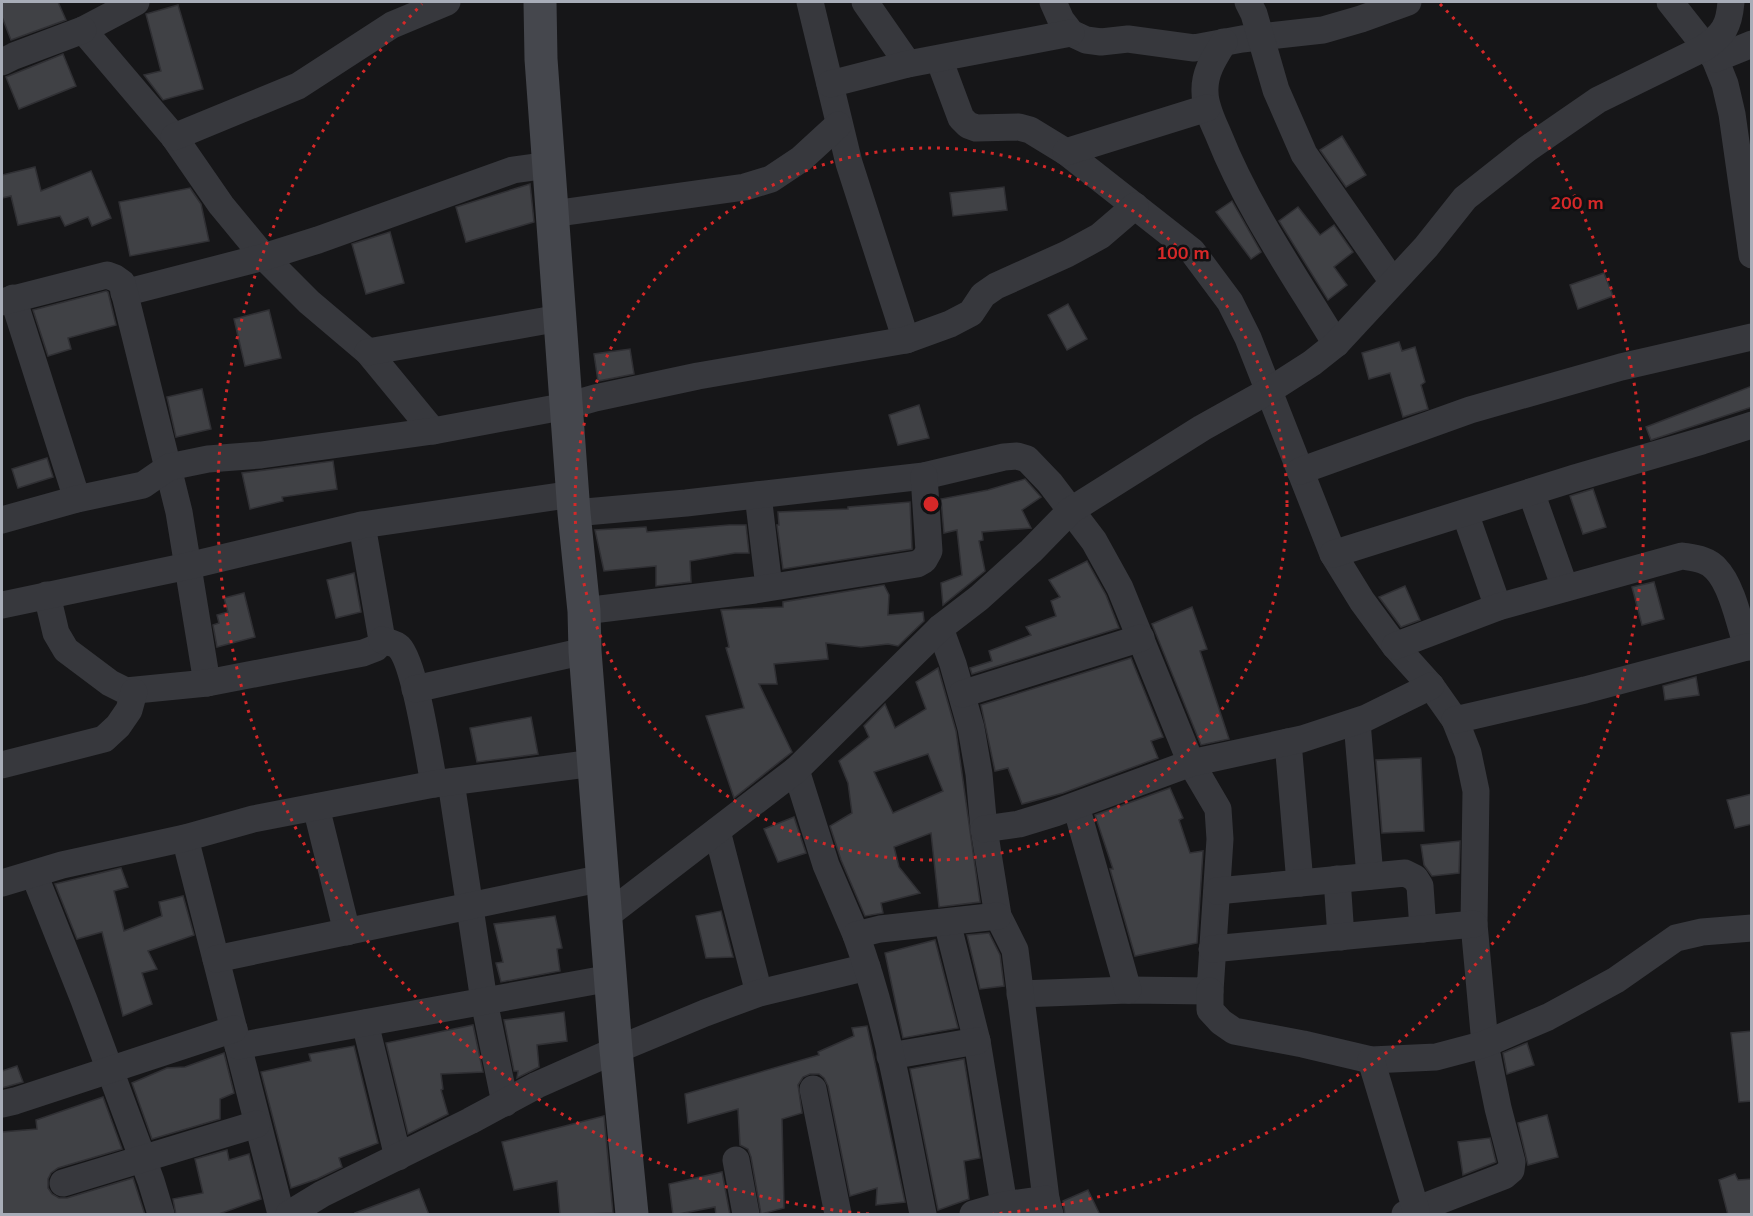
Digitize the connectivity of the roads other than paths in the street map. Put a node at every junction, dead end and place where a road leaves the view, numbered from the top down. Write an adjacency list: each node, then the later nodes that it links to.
1 (136, 2): 11 (street)
2 (447, 2): 24 (street)
3 (540, 2): 26 (street)
4 (810, 2): 20 (street)
5 (865, 2): 19 (street)
6 (1053, 2): 12 (street)
7 (1248, 2): 13 (street)
8 (1407, 2): 13 (street)
9 (1670, 2): 16 (street)
10 (1731, 2): 16 (street)
11 (82, 30): 18 (street); 24 (street)
12 (1071, 33): 14 (street); 17 (street)
13 (1261, 36): 14 (street); 32 (street)
14 (1224, 42): 21 (street)
15 (1752, 44): 16 (street)
16 (1709, 54): 22 (street); 32 (street)
17 (939, 59): 19 (street); 25 (street)
18 (2, 62)
19 (908, 64): 20 (street)
20 (830, 84): 23 (street)
21 (1207, 108): 25 (street); 38 (street)
22 (1742, 113): 27 (street)
23 (838, 125): 29 (street); 37 (street)
24 (174, 137): 31 (street)
25 (1066, 152): 28 (street)
26 (549, 165): 29 (street); 31 (street)
27 (1747, 194): 30 (street)
28 (1136, 206): 37 (street); 40 (street)
29 (552, 214): 35 (street)
30 (1752, 255)
31 (264, 257): 33 (street); 39 (street)
32 (1393, 282): 38 (street)
33 (124, 293): 34 (street); 44 (street)
34 (7, 300): 49 (street)
35 (560, 318): 39 (street); 41 (street)
36 (1752, 337): 45 (street)
37 (906, 340): 41 (street)
38 (1336, 344): 40 (street)
39 (368, 352): 43 (street)
40 (1270, 390): 45 (street); 51 (street)
41 (567, 406): 43 (street); 50 (street)
42 (1752, 424): 47 (street)
43 (433, 431): 44 (street)
44 (169, 467): 49 (street); 56 (street)
45 (1300, 471): 55 (street)
46 (924, 476): 48 (street); 51 (street); 57 (street)
47 (1531, 492): 52 (street); 58 (street)
48 (758, 495): 50 (street); 57 (street)
49 (77, 499): 53 (street)
50 (573, 504): 54 (street); 62 (street)
51 (1070, 512): 63 (street); 64 (street)
52 (1465, 513): 55 (street); 61 (street)
53 (2, 520)
54 (362, 525): 56 (street); 65 (street)
55 (1333, 554): 66 (street)
56 (188, 566): 59 (street); 69 (street)
57 (769, 587): 62 (street)
58 (1565, 588): 61 (street); 67 (street)
59 (46, 595): 60 (street); 72 (street)
60 (2, 603)
61 (1498, 607): 66 (street)
62 (584, 611): 68 (street)
63 (940, 628): 73 (street); 80 (street)
64 (1141, 638): 73 (street); 78 (street)
65 (382, 640): 69 (street); 71 (street)
66 (1395, 646): 70 (street)
67 (1749, 647): 74 (street)
68 (585, 651): 71 (street); 77 (street)
69 (207, 683): 72 (street)
70 (1431, 686): 74 (street); 75 (street)
71 (416, 688): 81 (street)
72 (134, 692): 79 (street)
73 (962, 694): 84 (street)
74 (1455, 720): 98 (street)
75 (1357, 722): 76 (street); 88 (street)
76 (1288, 742): 78 (street); 92 (street)
77 (594, 763): 81 (street); 89 (street)
78 (1191, 763): 82 (street); 93 (street)
79 (2, 765)
80 (796, 770): 85 (street); 102 (street)
81 (442, 783): 83 (street); 94 (street)
82 (1076, 806): 84 (street); 108 (street)
83 (316, 807): 86 (street); 101 (street)
84 (984, 829): 96 (street)
85 (717, 831): 95 (street); 110 (street)
86 (185, 838): 87 (street); 105 (street)
87 (34, 874): 91 (street); 120 (street)
88 (1370, 876): 90 (street); 100 (street)
89 (603, 878): 94 (street); 95 (street)
90 (1337, 879): 92 (street); 103 (street)
91 (2, 883)
92 (1300, 883): 93 (street)
93 (1217, 891): 104 (street)
94 (470, 906): 101 (street); 112 (street)
95 (606, 916): 107 (street)
96 (998, 916): 97 (street); 111 (street)
97 (946, 922): 102 (street); 115 (street)
98 (1474, 924): 100 (street); 116 (street)
99 (1752, 928): 116 (street)
100 (1423, 929): 103 (street)
101 (347, 932): 105 (street)
102 (856, 935): 106 (street)
103 (1341, 937): 104 (street)
104 (1212, 949): 109 (street)
105 (216, 959): 114 (street)
106 (867, 967): 110 (street); 118 (street)
107 (611, 978): 112 (street); 117 (street)
108 (1128, 990): 109 (street); 111 (street)
109 (1210, 991): 119 (street)
110 (759, 993): 117 (street)
111 (1020, 994): 130 (street)
112 (484, 1001): 113 (street); 122 (street)
113 (365, 1023): 114 (street); 125 (street)
114 (236, 1037): 120 (street); 124 (street)
115 (977, 1041): 118 (street); 129 (street)
116 (1485, 1044): 119 (street); 131 (street)
117 (616, 1050): 122 (street); 136 (street)
118 (890, 1056): 139 (street)
119 (1371, 1060): 132 (street)
120 (109, 1071): 123 (street); 126 (street)
121 (813, 1089): 138 (street)
122 (505, 1102): 125 (street)
123 (2, 1104)
124 (257, 1124): 126 (street); 134 (street)
125 (398, 1157): 135 (street)
126 (142, 1158): 128 (street); 133 (street)
127 (736, 1160): 137 (street)
128 (63, 1183)
129 (1004, 1205): 130 (street); 140 (street)
130 (1048, 1207)
131 (1450, 1207): 132 (street)
132 (1411, 1212)
133 (161, 1215)
134 (281, 1215)
135 (289, 1215)
136 (632, 1215)
137 (746, 1215)
138 (838, 1215)
139 (923, 1215)
140 (973, 1215)

